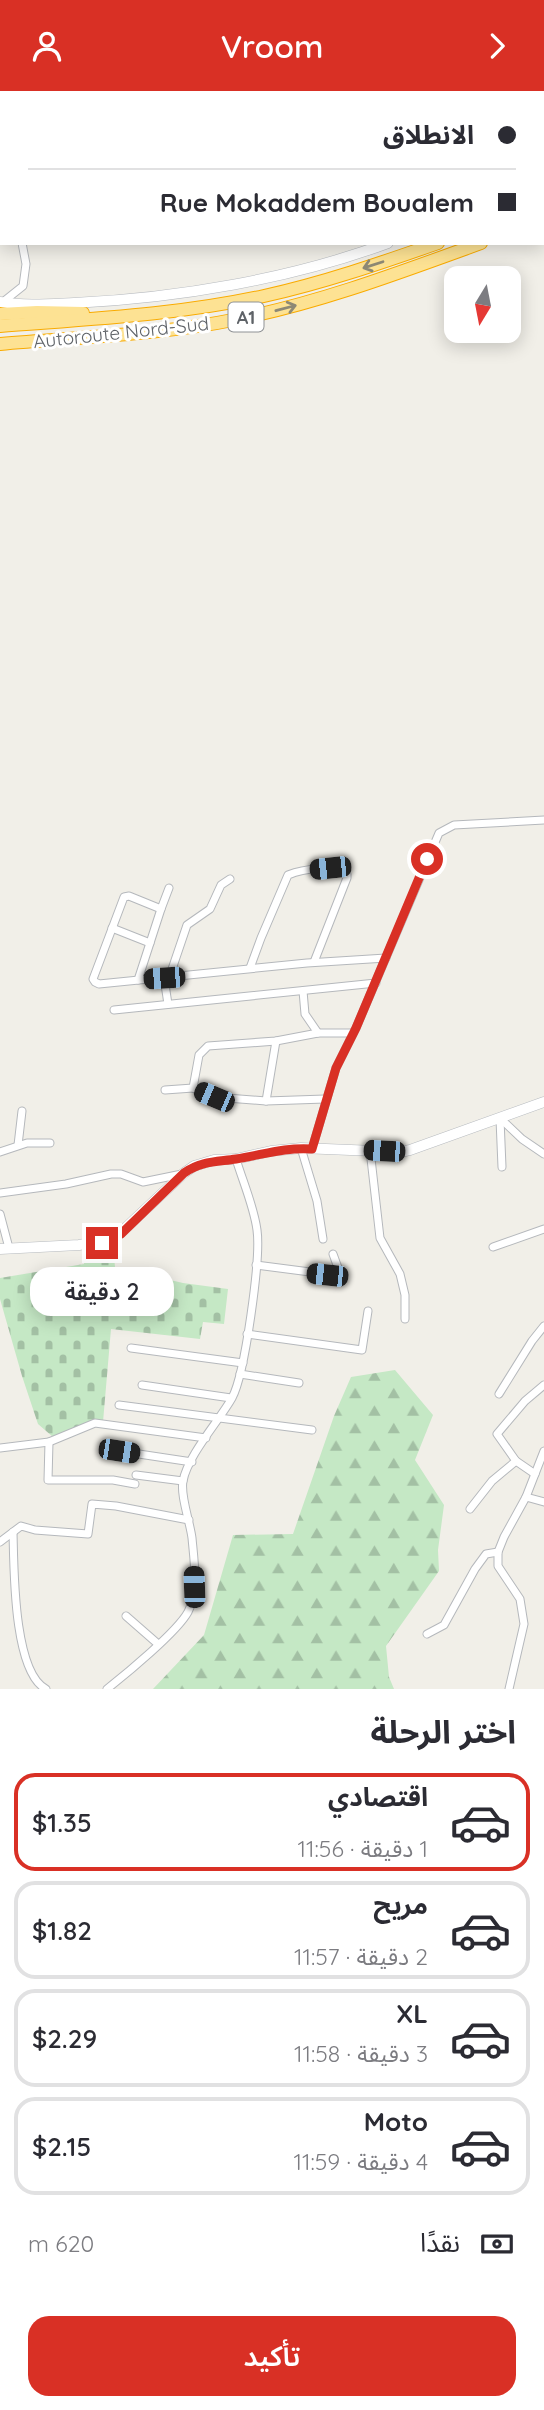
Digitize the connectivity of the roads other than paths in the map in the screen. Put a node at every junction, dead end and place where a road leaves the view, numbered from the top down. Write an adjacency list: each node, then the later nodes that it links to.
1 (22, 245): 5 (street)
2 (382, 245): 5 (street)
3 (432, 245): 6 (highway, Autoroute Nord-Sud / A1, one-way to 6)
4 (476, 245): 8 (highway, Autoroute Nord-Sud / A1, one-way to 4)
5 (0, 306): 6 (highway)
6 (146, 315): 7 (highway, Autoroute Nord-Sud / A1)
7 (0, 326)
8 (0, 344)
9 (544, 820): 15 (street)
10 (230, 879): 18 (street)
11 (169, 888): 12 (street)
12 (161, 909): 13 (street); 14 (street)
13 (112, 928): 14 (street); 19 (street)
14 (150, 943): 19 (street)
15 (386, 958): 16 (street); 20 (street)
16 (314, 963): 17 (street); 17 (street)
17 (250, 968): 18 (street)
18 (167, 978): 19 (street); 22 (street)
19 (138, 980)
20 (376, 983): 21 (street); 25 (street)
21 (303, 991): 22 (street); 24 (street)
22 (168, 1004): 23 (street)
23 (114, 1010)
24 (318, 1033): 25 (street); 26 (street)
25 (352, 1033): 29 (street)
26 (276, 1041): 27 (street); 30 (street)
27 (193, 1088): 28 (street); 30 (street)
28 (165, 1090)
29 (325, 1100): 30 (street); 36 (street)
30 (266, 1101)
31 (544, 1102): 33 (street)
32 (22, 1111): 35 (street)
33 (500, 1118): 37 (street); 39 (street); 41 (street)
34 (50, 1143): 35 (street)
35 (18, 1145): 38 (street)
36 (306, 1148): 37 (street); 40 (street); 46 (street)
37 (370, 1150): 52 (street)
38 (0, 1152)
39 (544, 1154)
40 (236, 1159): 42 (street); 50 (street)
41 (502, 1167)
42 (183, 1174): 43 (street); 48 (street)
43 (0, 1193)
44 (0, 1215): 48 (street)
45 (544, 1229): 47 (street)
46 (323, 1239)
47 (494, 1247)
48 (5, 1249)
49 (333, 1254): 50 (street)
50 (256, 1265): 54 (street)
51 (368, 1311): 54 (street)
52 (405, 1319)
53 (544, 1326): 61 (street)
54 (247, 1334): 56 (street)
55 (131, 1348): 56 (street)
56 (243, 1363): 57 (street)
57 (240, 1374): 58 (street); 62 (street)
58 (299, 1383)
59 (142, 1385): 62 (street)
60 (544, 1385): 71 (street)
61 (499, 1394)
62 (231, 1398): 64 (street)
63 (119, 1405): 64 (street)
64 (218, 1418): 65 (street); 66 (street)
65 (312, 1430)
66 (206, 1438): 67 (street); 72 (street)
67 (48, 1442): 68 (street); 76 (street)
68 (0, 1448)
69 (119, 1451): 72 (street)
70 (544, 1451): 73 (street)
71 (516, 1461): 73 (street); 79 (street)
72 (191, 1462): 75 (street)
73 (535, 1474): 77 (street)
74 (136, 1475): 75 (street)
75 (183, 1481): 80 (street)
76 (135, 1484)
77 (526, 1497): 78 (street); 83 (street)
78 (544, 1501)
79 (470, 1509)
80 (189, 1520): 81 (street); 86 (street)
81 (13, 1532): 82 (street); 87 (street)
82 (0, 1542)
83 (498, 1552): 85 (street); 89 (street)
84 (126, 1616): 86 (street)
85 (427, 1634)
86 (158, 1643): 88 (street)
87 (46, 1689)
88 (107, 1689)
89 (509, 1689)

